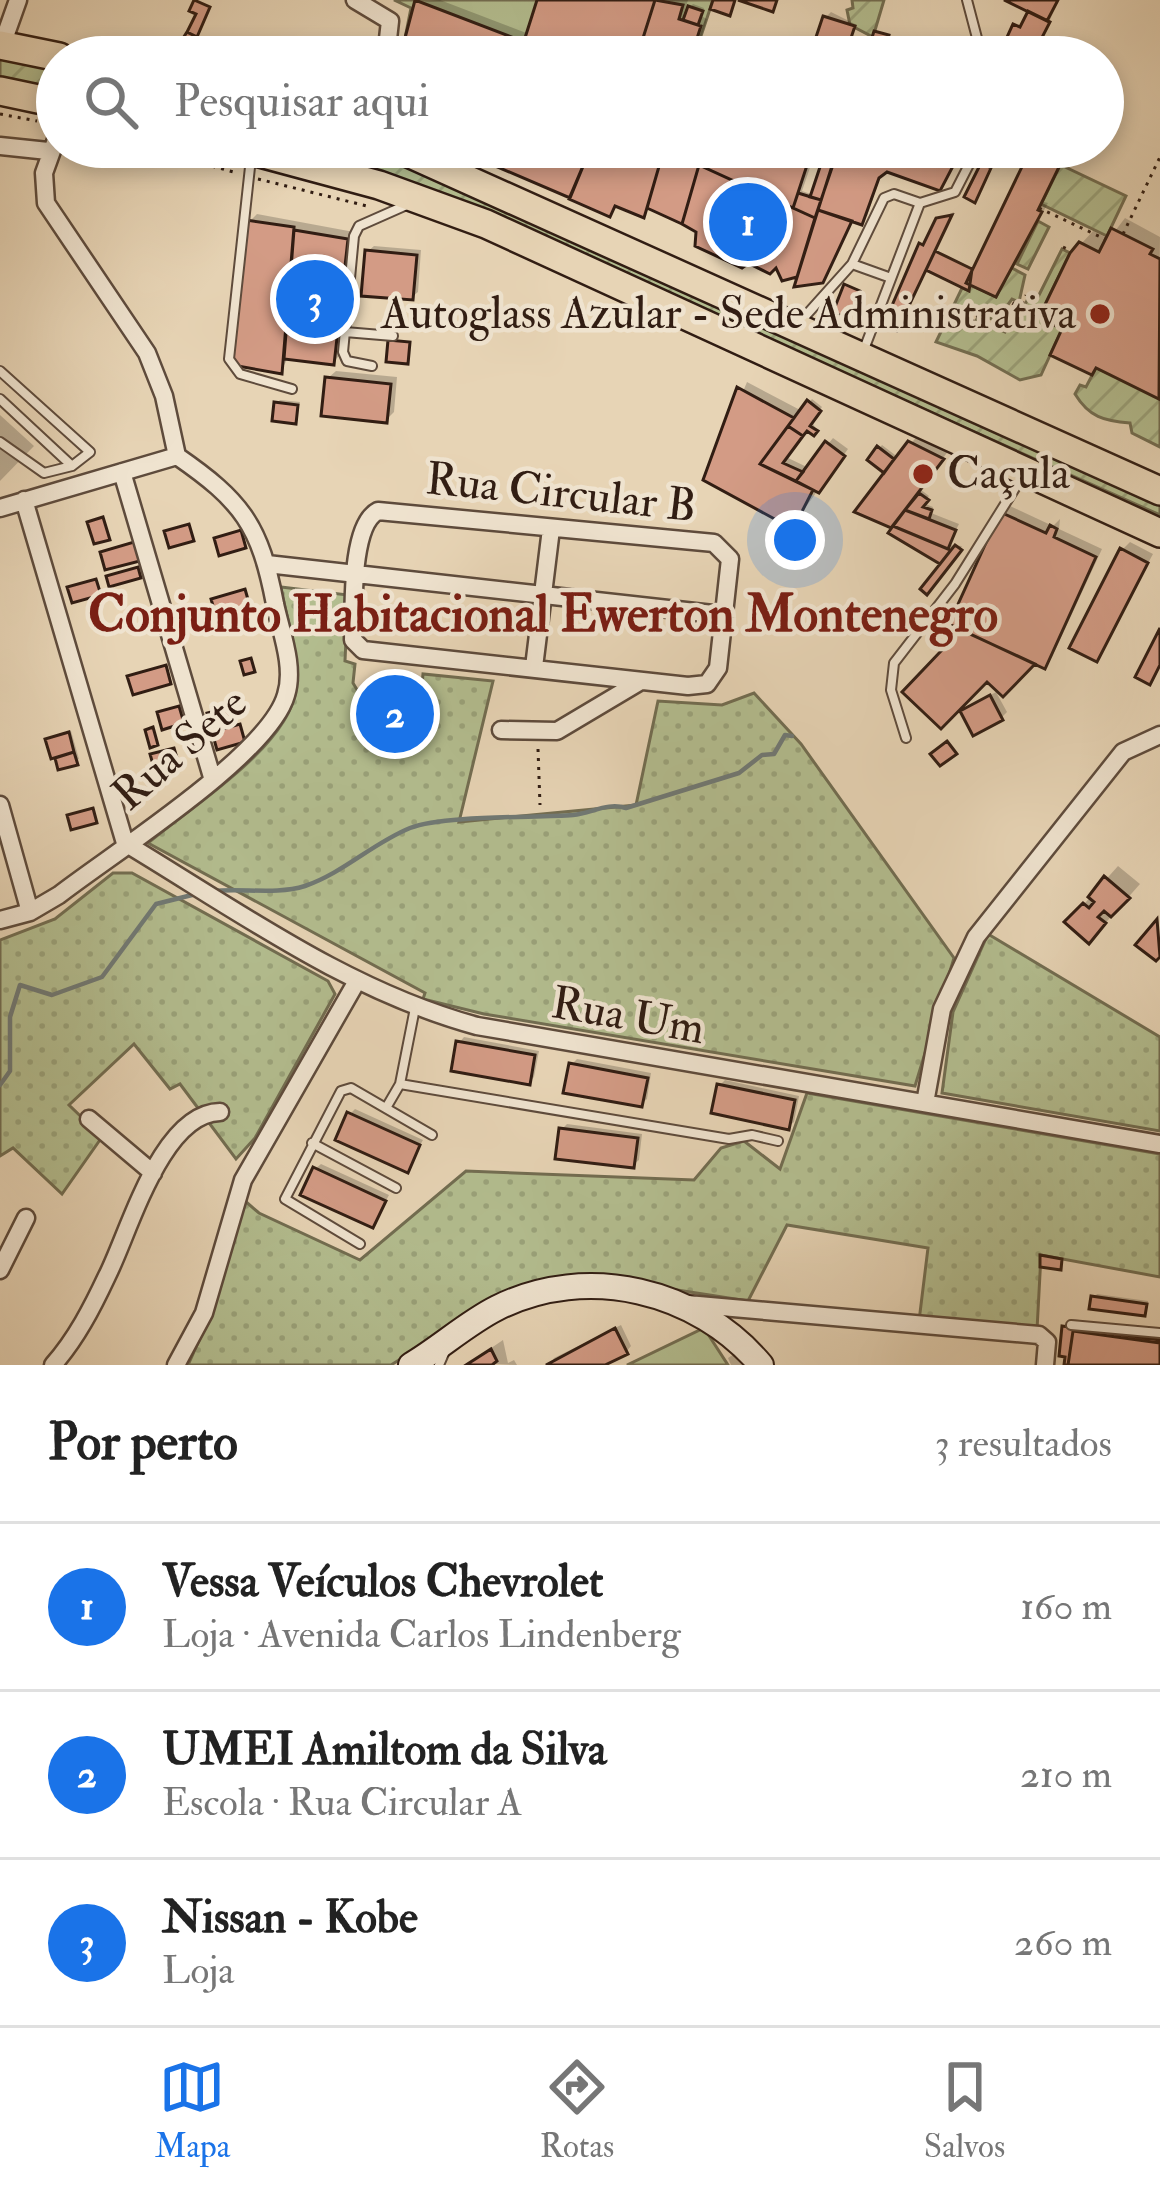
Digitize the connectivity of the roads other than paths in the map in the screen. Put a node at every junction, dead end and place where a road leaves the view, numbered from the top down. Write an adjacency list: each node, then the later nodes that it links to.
1 (18, 0): 6 (street)
2 (355, 0): 4 (street)
3 (967, 0): 5 (lane)
4 (390, 36)
5 (976, 36)
6 (1, 45): 7 (main road)
7 (36, 52)
8 (0, 91): 9 (main road)
9 (36, 116)
10 (36, 132): 11 (street)
11 (0, 146)
12 (48, 168): 30 (street)
13 (245, 168): 27 (lane)
14 (280, 168): 18 (main road)
15 (441, 168): 21 (main road)
16 (967, 168): 17 (lane)
17 (920, 203): 19 (lane); 20 (lane)
18 (407, 206): 22 (lane); 32 (main road)
19 (852, 264): 20 (lane); 21 (lane)
20 (892, 278): 24 (lane)
21 (797, 329): 24 (main road)
22 (345, 332): 23 (lane); 25 (lane)
23 (393, 336)
24 (863, 354): 34 (main road)
25 (372, 366)
26 (0, 371): 31 (lane)
27 (292, 388)
28 (0, 399): 31 (lane)
29 (0, 442): 31 (lane)
30 (177, 456): 33 (street); 39 (street, Rua Sete)
31 (72, 466)
32 (1027, 471): 38 (main road); 47 (lane)
33 (122, 472): 35 (street); 48 (street)
34 (1160, 491)
35 (24, 500): 36 (street); 50 (street)
36 (0, 508)
37 (551, 529): 40 (street, Rua Circular B); 41 (street); 42 (street, Rua Circular B)
38 (1160, 533)
39 (267, 564): 40 (street); 48 (street, Rua Sete)
40 (355, 574): 41 (street); 43 (street)
41 (541, 597): 42 (street); 43 (street)
42 (722, 614): 44 (street)
43 (534, 667): 44 (street)
44 (641, 682): 45 (street)
45 (501, 730)
46 (1160, 735): 56 (street)
47 (906, 738)
48 (212, 777): 50 (street, Rua Sete)
49 (0, 806): 51 (street)
50 (124, 843): 51 (street, Rua Sete); 53 (street, Rua Um)
51 (30, 912): 52 (street, Rua Sete)
52 (0, 920)
53 (357, 981): 54 (street, Rua Um); 74 (street)
54 (416, 1007): 55 (lane); 56 (street, Rua Um)
55 (400, 1084): 57 (lane); 61 (lane)
56 (925, 1103): 63 (street, Rua Um)
57 (386, 1108): 60 (lane); 62 (lane)
58 (220, 1112): 64 (street)
59 (89, 1119): 64 (street)
60 (432, 1135)
61 (778, 1142)
62 (312, 1143): 65 (lane); 67 (lane)
63 (1160, 1144)
64 (153, 1173): 73 (street)
65 (396, 1188)
66 (26, 1218): 68 (street)
67 (360, 1244)
68 (0, 1270)
69 (680, 1303): 72 (street); 76 (street); 77 (street)
70 (1071, 1325): 71 (lane)
71 (1160, 1333)
72 (444, 1354): 75 (street)
73 (53, 1365)
74 (176, 1365)
75 (411, 1365)
76 (761, 1365)
77 (1046, 1365)

